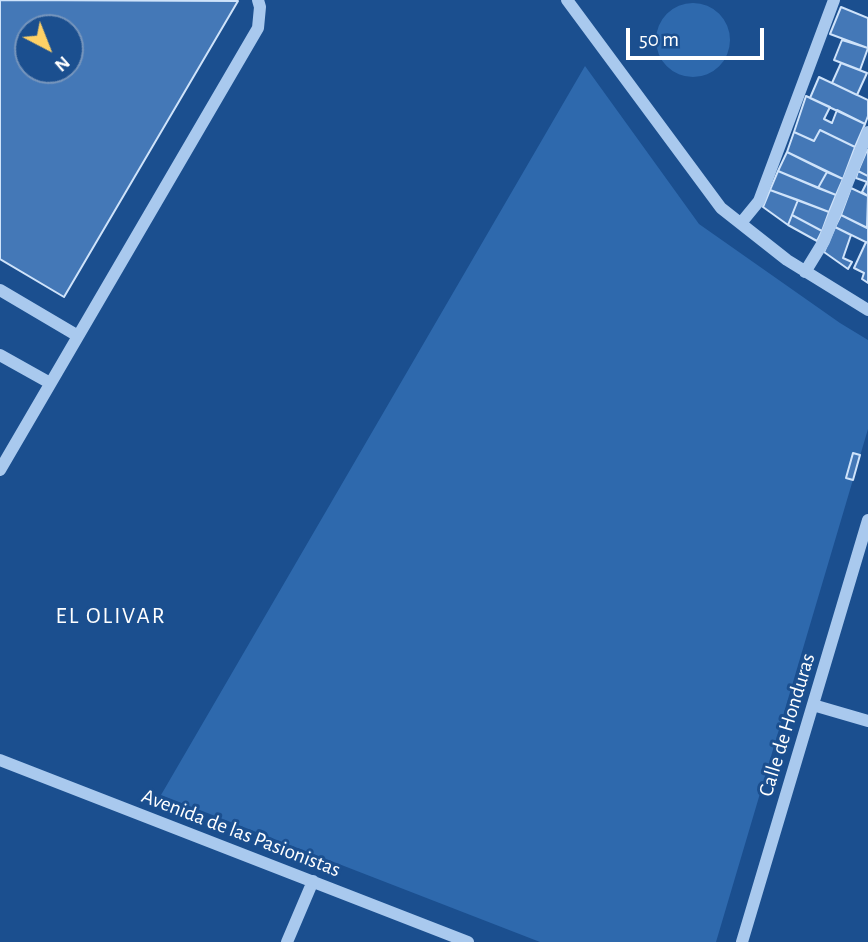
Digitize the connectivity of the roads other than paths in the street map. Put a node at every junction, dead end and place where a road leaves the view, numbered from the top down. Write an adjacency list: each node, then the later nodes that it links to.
1 (258, 0): 9 (street)
2 (567, 0): 5 (street)
3 (834, 0): 5 (street)
4 (868, 132): 6 (street)
5 (741, 223): 6 (street)
6 (805, 272): 8 (street)
7 (0, 290): 9 (street)
8 (868, 310)
9 (78, 336): 11 (street)
10 (0, 355): 11 (street)
11 (50, 383): 12 (street)
12 (2, 460)
13 (868, 520): 14 (street, Calle de Honduras)
14 (813, 705): 15 (street); 20 (street, Calle de Honduras)
15 (868, 721)
16 (0, 760): 17 (street, Avenida de las Pasionistas)
17 (313, 881): 18 (street); 19 (street, Avenida de las Pasionistas)
18 (287, 942)
19 (468, 942)
20 (742, 942)

